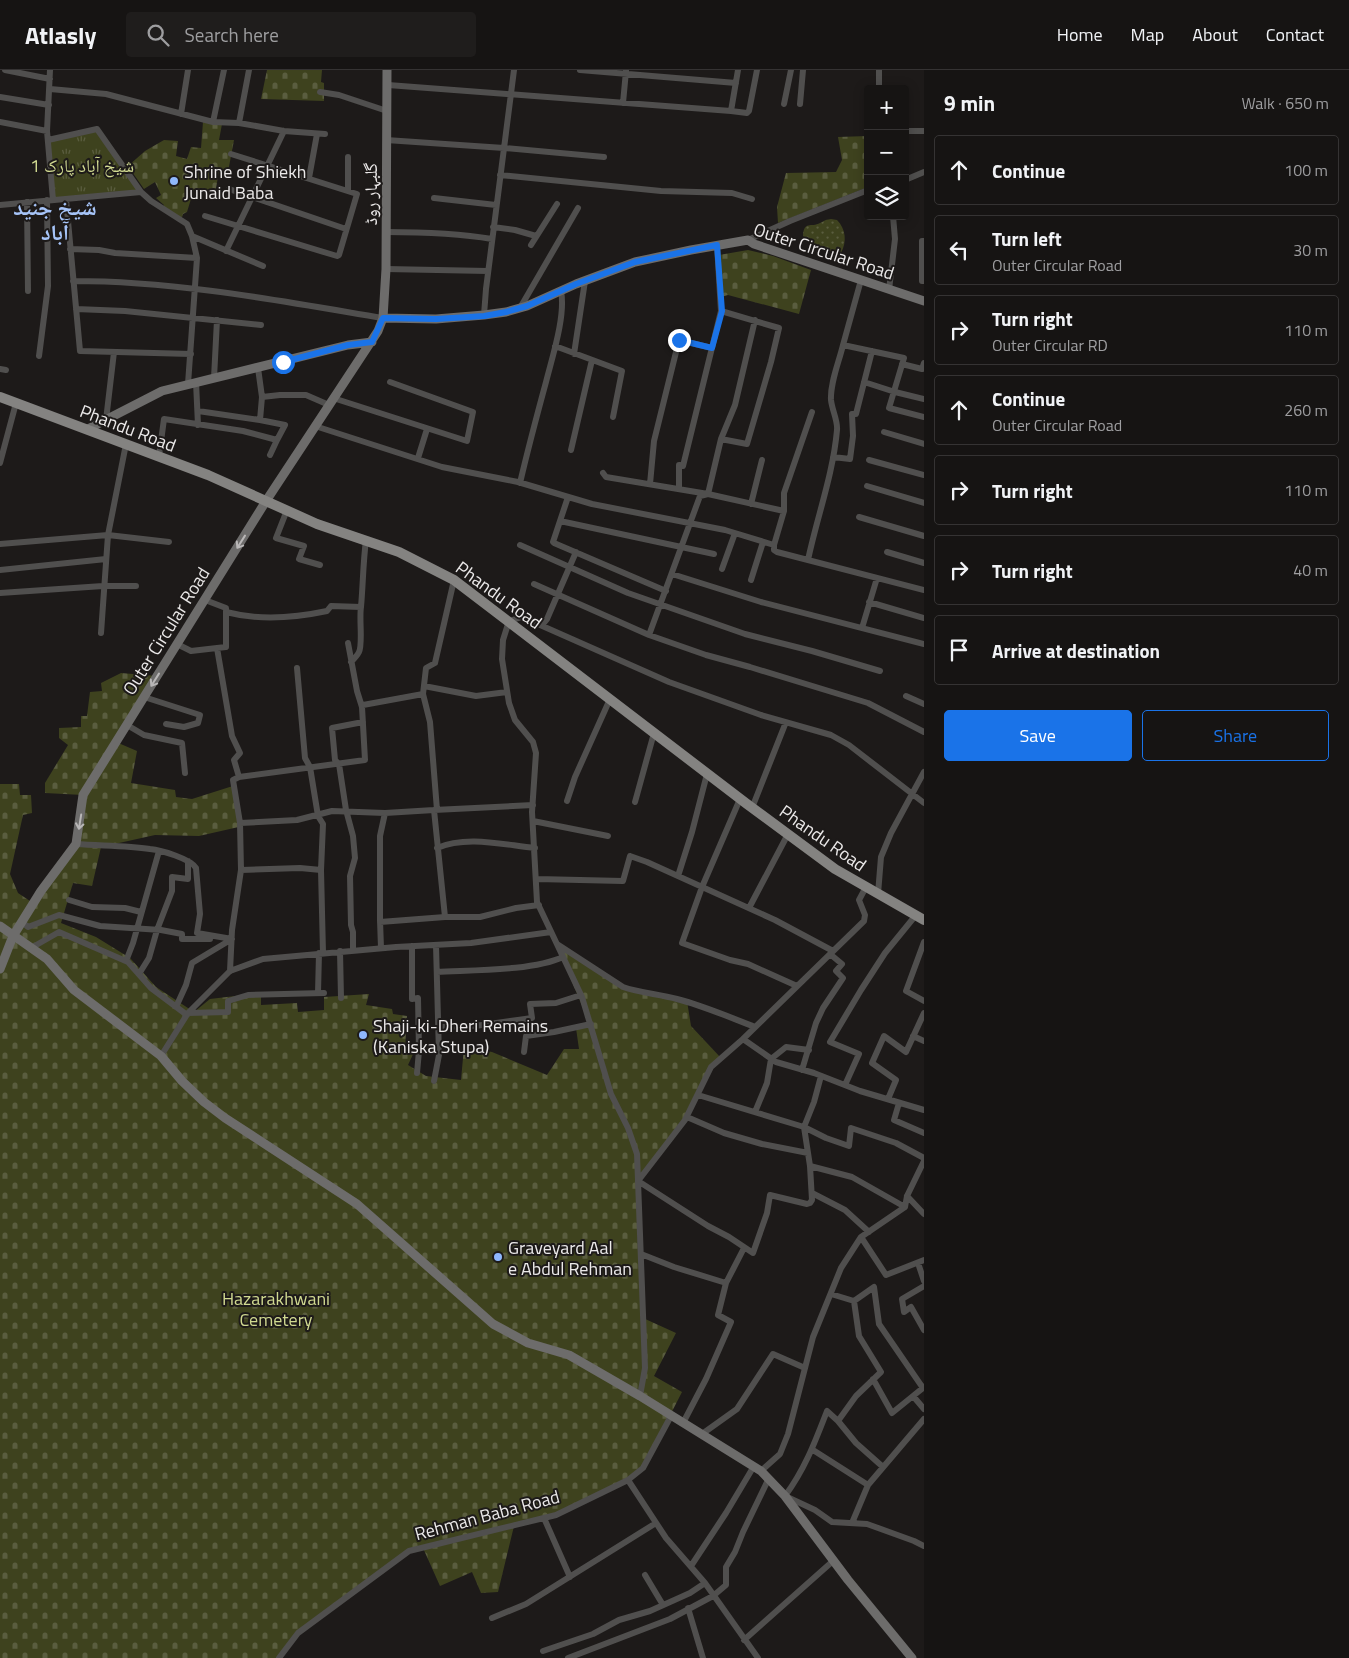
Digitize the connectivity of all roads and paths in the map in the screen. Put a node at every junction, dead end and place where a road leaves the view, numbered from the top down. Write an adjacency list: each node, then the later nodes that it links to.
1 (6, 70): 15 (street)
2 (50, 70): 15 (street)
3 (188, 70): 29 (street)
4 (224, 70): 31 (street)
5 (249, 70): 32 (street)
6 (388, 70): 17 (main road, گلبہار روڈ)
7 (514, 70): 21 (street)
8 (580, 70): 14 (street)
9 (738, 70): 16 (street)
10 (757, 70): 28 (street)
11 (791, 70): 24 (street)
12 (804, 70): 25 (street)
13 (879, 70): 18 (street)
14 (626, 72): 16 (street); 23 (street)
15 (50, 79): 19 (street)
16 (736, 83): 28 (street)
17 (388, 85): 21 (street); 27 (main road, گلبہار روڈ)
18 (879, 85)
19 (50, 89): 26 (street); 29 (street)
20 (320, 92): 27 (street)
21 (511, 95): 23 (street); 41 (street)
22 (0, 97): 26 (street)
23 (624, 103): 28 (street)
24 (784, 104)
25 (800, 104)
26 (49, 106): 33 (street)
27 (387, 111): 40 (main road, گلبہار روڈ)
28 (731, 111)
29 (182, 114): 31 (street)
30 (0, 122): 33 (street)
31 (213, 122): 32 (street)
32 (239, 123): 36 (street)
33 (48, 131): 39 (street)
34 (909, 131): 35 (street)
35 (924, 131)
36 (284, 132): 37 (street); 45 (street)
37 (317, 134): 38 (street); 48 (street)
38 (326, 134)
39 (48, 140): 52 (street); 58 (street)
40 (386, 140): 41 (street); 69 (main road, گلبہار روڈ)
41 (504, 148): 44 (street); 47 (street)
42 (231, 154): 45 (street)
43 (348, 157): 51 (street)
44 (604, 157)
45 (267, 165): 48 (street); 54 (street)
46 (924, 172): 49 (street)
47 (500, 175): 57 (street); 62 (street)
48 (309, 178): 51 (street)
49 (909, 178)
50 (229, 189): 54 (street)
51 (348, 191): 68 (street)
52 (142, 192): 56 (street); 70 (street)
53 (864, 192): 73 (street)
54 (252, 197): 66 (street); 68 (street)
55 (434, 198): 62 (street)
56 (66, 199): 58 (street); 77 (street)
57 (752, 199)
58 (50, 200): 59 (street); 109 (street)
59 (27, 202): 61 (street); 87 (street)
60 (557, 204): 71 (street)
61 (0, 205)
62 (496, 205): 67 (street)
63 (578, 208): 92 (street)
64 (205, 216): 66 (street)
65 (893, 220): 89 (street)
66 (239, 225): 68 (street); 78 (street)
67 (493, 227): 71 (street); 72 (street)
68 (346, 229)
69 (386, 232): 72 (street); 81 (main road, گلبہار روڈ)
70 (192, 236): 78 (street); 79 (street)
71 (536, 236): 75 (street)
72 (492, 239): 82 (street)
73 (748, 240): 76 (main road, Outer Circular Road); 83 (main road, Outer Circular Road)
74 (924, 241): 86 (street)
75 (531, 245)
76 (717, 245): 85 (main road, Outer Circular Road); 94 (street)
77 (70, 249): 79 (street); 84 (street)
78 (226, 251): 80 (street)
79 (197, 258): 88 (street)
80 (263, 266)
81 (386, 269): 82 (street); 97 (main road, گلبہار روڈ)
82 (488, 271): 95 (street)
83 (861, 280): 89 (main road, Outer Circular Road); 102 (street)
84 (73, 281): 88 (street); 93 (street)
85 (585, 281): 90 (main road, Outer Circular Road); 108 (street)
86 (924, 281)
87 (28, 290)
88 (196, 290): 96 (street); 97 (street)
89 (889, 290): 91 (main road, Outer Circular Road)
90 (561, 291): 92 (main road, Outer Circular Road); 103 (street)
91 (924, 301)
92 (520, 308): 95 (main road, Outer Circular Road)
93 (76, 309): 96 (street); 106 (street)
94 (722, 311): 99 (street); 104 (street)
95 (484, 316): 97 (main road, Outer Circular Road)
96 (193, 318): 98 (street); 107 (street)
97 (383, 318): 101 (main road, Outer Circular Road)
98 (217, 320): 100 (street); 114 (street)
99 (755, 320): 135 (street); 135 (street)
100 (261, 325)
101 (372, 342): 113 (main road); 122 (main road, Outer Circular Road)
102 (843, 345): 105 (street); 142 (street)
103 (555, 346): 108 (street); 149 (street)
104 (712, 348): 150 (street); 152 (street)
105 (872, 351): 112 (street); 116 (street)
106 (114, 352): 107 (street); 128 (street)
107 (191, 354): 117 (street)
108 (574, 354): 110 (street)
109 (39, 356)
110 (592, 360): 126 (street); 139 (street)
111 (924, 363): 112 (street)
112 (902, 364): 118 (street)
113 (258, 368): 114 (main road); 120 (street)
114 (214, 378): 117 (main road)
115 (390, 382): 132 (street)
116 (864, 382): 118 (street); 142 (street)
117 (192, 383): 124 (street); 128 (main road)
118 (894, 392): 121 (street); 127 (street)
119 (0, 397): 123 (main road, Phandu Road)
120 (262, 397): 122 (street); 129 (street)
121 (924, 399)
122 (331, 402): 131 (main road, Outer Circular Road); 132 (street)
123 (16, 403): 133 (main road, Phandu Road); 146 (street)
124 (198, 411): 129 (street); 130 (street)
125 (812, 412): 159 (street)
126 (613, 416)
127 (924, 418)
128 (106, 420): 133 (main road)
129 (260, 420): 136 (street)
130 (198, 425): 136 (street); 140 (street)
131 (315, 426): 143 (street); 155 (main road, Outer Circular Road)
132 (427, 429): 143 (street)
133 (88, 430): 137 (main road, Phandu Road)
134 (884, 432): 138 (street)
135 (721, 439): 153 (street)
136 (277, 440): 141 (street)
137 (126, 444): 140 (main road, Phandu Road); 164 (street)
138 (924, 444)
139 (571, 450)
140 (159, 456): 155 (main road, Phandu Road)
141 (270, 456)
142 (833, 457): 177 (street)
143 (418, 458): 149 (street)
144 (762, 460): 157 (street)
145 (869, 460): 148 (street)
146 (0, 463)
147 (603, 473): 150 (street)
148 (924, 475)
149 (520, 483): 154 (street)
150 (650, 484): 152 (street)
151 (866, 486): 156 (street)
152 (679, 490): 153 (street)
153 (708, 494): 157 (street); 162 (street)
154 (568, 497): 161 (street); 162 (street)
155 (266, 501): 158 (main road, Phandu Road); 194 (main road, Outer Circular Road, one-way to 194)
156 (924, 503)
157 (751, 504): 159 (street)
158 (287, 510): 166 (main road, Phandu Road); 179 (street)
159 (784, 511): 170 (street)
160 (859, 517): 165 (street)
161 (560, 521): 172 (street); 173 (street)
162 (690, 523): 163 (street); 172 (street)
163 (735, 533): 168 (street); 181 (street)
164 (108, 535): 167 (street); 169 (street); 176 (street)
165 (924, 536)
166 (366, 540): 185 (main road, Phandu Road); 197 (street)
167 (169, 542)
168 (763, 542): 170 (street); 186 (street)
169 (0, 544)
170 (774, 544): 177 (street)
171 (520, 545): 180 (street)
172 (681, 547): 175 (street); 183 (street)
173 (576, 552): 180 (street); 191 (street)
174 (888, 552): 178 (street)
175 (714, 554)
176 (106, 559): 182 (street); 188 (street)
177 (808, 560): 184 (street)
178 (924, 563)
179 (320, 565)
180 (570, 566): 193 (street); 196 (street)
181 (722, 569)
182 (0, 570)
183 (672, 574): 191 (street); 202 (street)
184 (877, 578): 190 (street); 195 (street)
185 (454, 580): 200 (main road, Phandu Road); 212 (street)
186 (751, 580)
187 (534, 584): 193 (street)
188 (103, 586): 189 (street); 192 (street); 203 (street)
189 (136, 586)
190 (924, 590)
191 (666, 591): 196 (street)
192 (0, 593)
193 (557, 595): 201 (street); 204 (street)
194 (205, 600): 198 (street); 206 (main road, Outer Circular Road)
195 (869, 602): 199 (street); 202 (street)
196 (661, 604): 204 (street); 211 (street)
197 (361, 607): 198 (street); 209 (street)
198 (226, 612): 208 (street)
199 (924, 618)
200 (509, 621): 201 (street); 213 (street); 216 (main road, Phandu Road)
201 (542, 625): 220 (street)
202 (862, 628): 207 (street)
203 (101, 633)
204 (649, 634): 223 (street)
205 (348, 643): 209 (street)
206 (177, 644): 208 (street); 215 (main road, Outer Circular Road, one-way to 215)
207 (924, 644)
208 (217, 648): 230 (street)
209 (352, 662): 218 (street)
210 (297, 668): 226 (street)
211 (880, 671)
212 (424, 690): 213 (street); 218 (street); 238 (street)
213 (507, 692): 236 (street)
214 (906, 696): 217 (street)
215 (144, 697): 221 (street); 222 (main road, Outer Circular Road)
216 (610, 699): 224 (main road, Phandu Road); 233 (street)
217 (924, 704)
218 (362, 707): 219 (street)
219 (363, 722): 225 (street); 225 (street)
220 (786, 722): 231 (street); 237 (street)
221 (166, 724)
222 (127, 725): 228 (street); 246 (main road, Outer Circular Road, one-way to 246)
223 (924, 732)
224 (654, 733): 229 (main road, Phandu Road); 234 (street)
225 (339, 764): 226 (street); 239 (street)
226 (310, 767): 230 (street); 241 (street)
227 (924, 772): 231 (street)
228 (185, 773)
229 (707, 774): 232 (main road, Phandu Road); 253 (street)
230 (239, 777): 243 (street)
231 (912, 795): 235 (street); 257 (street)
232 (740, 799): 237 (main road, Phandu Road); 255 (street)
233 (567, 801)
234 (635, 802)
235 (924, 803)
236 (533, 805): 238 (street); 242 (street)
237 (752, 808): 244 (main road, Phandu Road)
238 (436, 810): 240 (street); 247 (street)
239 (346, 811): 240 (street); 241 (street); 278 (street)
240 (385, 813): 265 (street)
241 (318, 816): 243 (street); 252 (street)
242 (533, 821): 245 (street); 248 (street)
243 (240, 823): 251 (street)
244 (788, 834): 256 (main road, Phandu Road); 260 (street)
245 (608, 836)
246 (76, 844): 249 (street); 264 (main road, Outer Circular Road)
247 (437, 848): 248 (street); 262 (street)
248 (534, 848): 254 (street)
249 (159, 851): 250 (street); 261 (street)
250 (188, 861): 268 (street); 271 (street)
251 (241, 870): 252 (street); 271 (street)
252 (321, 870): 281 (street)
253 (678, 876): 254 (street); 255 (street)
254 (537, 879): 259 (street)
255 (702, 887): 260 (street); 288 (street)
256 (866, 887): 257 (main road, Phandu Road); 280 (street)
257 (878, 894): 263 (main road, Phandu Road)
258 (69, 900): 261 (street)
259 (539, 905): 262 (street); 269 (street)
260 (749, 908): 280 (street)
261 (142, 912): 267 (street)
262 (445, 918): 265 (street)
263 (920, 918): 309 (street)
264 (22, 922): 267 (street); 270 (main road, Outer Circular Road)
265 (380, 922): 277 (street)
266 (0, 926): 270 (main road)
267 (137, 929): 268 (street); 283 (street)
268 (157, 930): 271 (street); 287 (street)
269 (551, 932): 273 (street); 274 (street)
270 (13, 936): 276 (main road); 284 (main road, Outer Circular Road)
271 (232, 939): 285 (street); 292 (street)
272 (924, 942): 291 (street)
273 (556, 944): 282 (street); 297 (street)
274 (436, 945): 275 (street); 286 (street)
275 (412, 946): 277 (street); 306 (street)
276 (31, 948): 283 (street); 303 (main road)
277 (381, 948): 278 (street)
278 (353, 950): 279 (street)
279 (340, 952): 281 (street); 290 (street)
280 (832, 952): 288 (street); 301 (street)
281 (321, 953): 285 (street); 294 (street)
282 (563, 957): 286 (street); 289 (street)
283 (126, 961): 287 (street)
284 (0, 969)
285 (230, 970): 294 (street)
286 (437, 972): 296 (street)
287 (139, 974): 292 (street)
288 (797, 986): 297 (street)
289 (581, 995): 295 (street); 296 (street)
290 (341, 998)
291 (924, 1001)
292 (176, 1006): 294 (street)
293 (924, 1013): 298 (street)
294 (188, 1014): 303 (street)
295 (591, 1024): 302 (street); 321 (street)
296 (439, 1027): 308 (street)
297 (754, 1027): 299 (street)
298 (913, 1036): 300 (street); 311 (street)
299 (743, 1039): 304 (street); 310 (street)
300 (924, 1041)
301 (809, 1050): 304 (street); 305 (street)
302 (524, 1052)
303 (161, 1056): 340 (main road)
304 (771, 1059): 305 (street); 314 (street)
305 (802, 1070): 307 (street)
306 (417, 1073)
307 (821, 1076): 309 (street); 316 (street)
308 (434, 1082)
309 (845, 1085): 311 (street)
310 (698, 1095): 314 (street); 315 (street)
311 (888, 1099): 312 (street)
312 (899, 1102): 313 (street); 317 (street)
313 (924, 1110)
314 (755, 1112): 316 (street)
315 (687, 1117): 318 (street); 321 (street)
316 (804, 1127): 318 (street); 319 (street)
317 (924, 1133)
318 (808, 1153): 320 (street)
319 (924, 1159): 323 (street)
320 (810, 1166): 322 (street); 324 (street)
321 (638, 1181): 328 (street); 329 (street)
322 (812, 1193): 326 (street); 328 (street)
323 (907, 1196): 324 (street); 325 (street)
324 (905, 1207): 326 (street)
325 (924, 1214)
326 (869, 1232): 327 (street)
327 (861, 1237): 330 (street); 334 (street)
328 (744, 1248): 332 (street)
329 (640, 1254): 332 (street); 340 (street)
330 (921, 1261): 331 (street)
331 (924, 1281)
332 (726, 1283): 346 (street)
333 (924, 1286): 336 (street)
334 (830, 1294): 335 (street); 337 (street)
335 (854, 1301): 338 (street); 339 (street)
336 (924, 1330)
337 (805, 1368): 347 (street); 350 (street)
338 (873, 1379): 341 (street); 345 (street)
339 (924, 1388): 341 (street)
340 (640, 1396): 343 (main road)
341 (913, 1396): 342 (street)
342 (924, 1409)
343 (671, 1416): 346 (main road); 352 (street, Rehman Baba Road)
344 (924, 1418): 349 (street)
345 (838, 1421): 348 (street); 349 (street)
346 (684, 1423): 347 (main road)
347 (702, 1434): 350 (main road)
348 (813, 1450): 353 (street); 354 (street)
349 (883, 1467): 353 (street)
350 (758, 1468): 351 (main road); 360 (street)
351 (769, 1478): 354 (main road); 364 (street)
352 (628, 1480): 355 (street, Rehman Baba Road); 356 (street)
353 (868, 1485): 357 (street)
354 (785, 1496): 357 (street); 359 (main road)
355 (544, 1518): 362 (street); 370 (street, Rehman Baba Road)
356 (656, 1523): 360 (street); 362 (street)
357 (852, 1523): 358 (street)
358 (924, 1546)
359 (833, 1561): 368 (street); 374 (main road)
360 (691, 1566): 363 (street)
361 (644, 1576): 365 (street)
362 (570, 1577): 367 (street)
363 (705, 1583): 364 (street); 365 (street)
364 (713, 1596): 366 (street); 368 (street)
365 (663, 1605): 369 (street)
366 (688, 1608): 371 (street); 372 (street)
367 (492, 1618)
368 (744, 1640): 373 (street)
369 (542, 1651)
370 (279, 1658)
371 (568, 1658)
372 (703, 1658)
373 (758, 1658)
374 (912, 1658)

